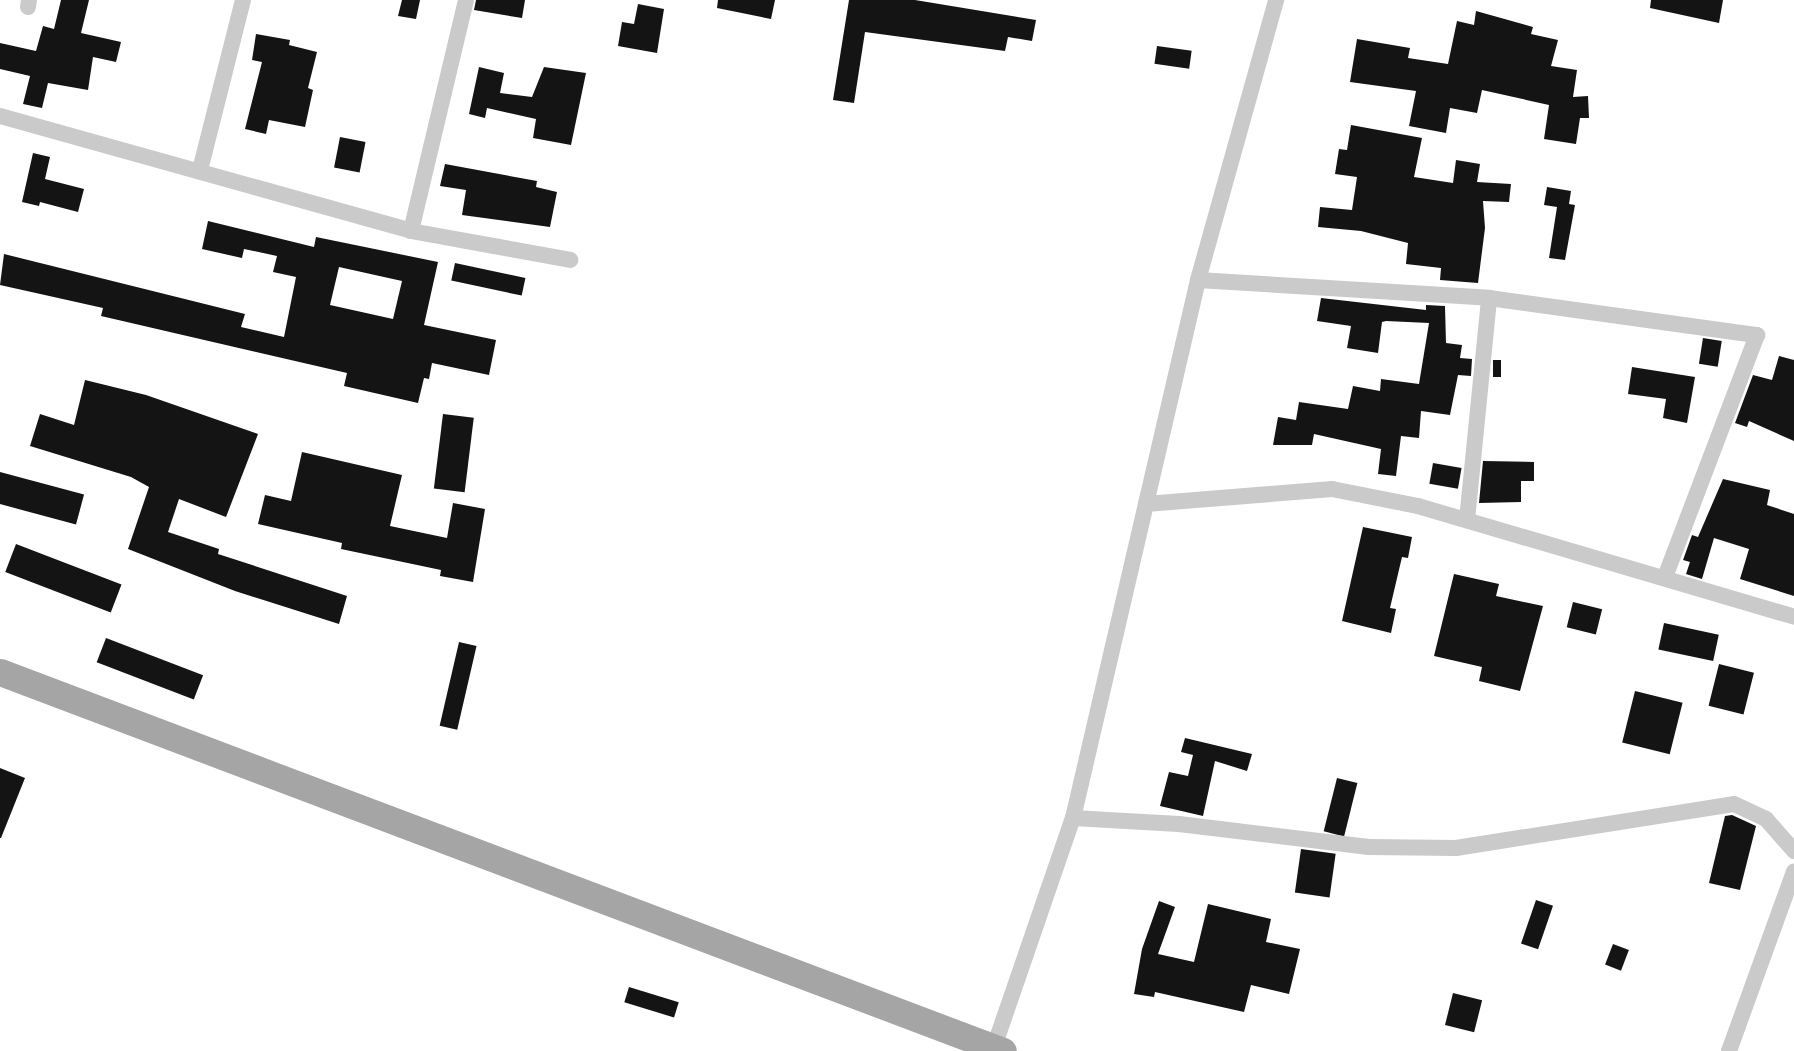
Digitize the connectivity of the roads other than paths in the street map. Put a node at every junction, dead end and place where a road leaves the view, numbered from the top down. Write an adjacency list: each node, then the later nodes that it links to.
1 (243, 0): 5 (street)
2 (466, 0): 6 (street)
3 (1276, 0): 8 (street)
4 (0, 116): 5 (street)
5 (200, 170): 6 (street)
6 (411, 231): 7 (street)
7 (570, 260)
8 (1198, 280): 9 (street); 10 (street)
9 (1489, 298): 11 (street); 12 (street)
10 (1146, 504): 11 (street); 15 (street)
11 (1467, 520): 12 (street)
12 (1665, 577): 13 (street)
13 (1794, 617)
14 (0, 672): 18 (main road)
15 (1073, 818): 16 (street); 18 (street)
16 (1794, 851)
17 (1794, 871): 19 (street)
18 (998, 1049)
19 (1729, 1051)

